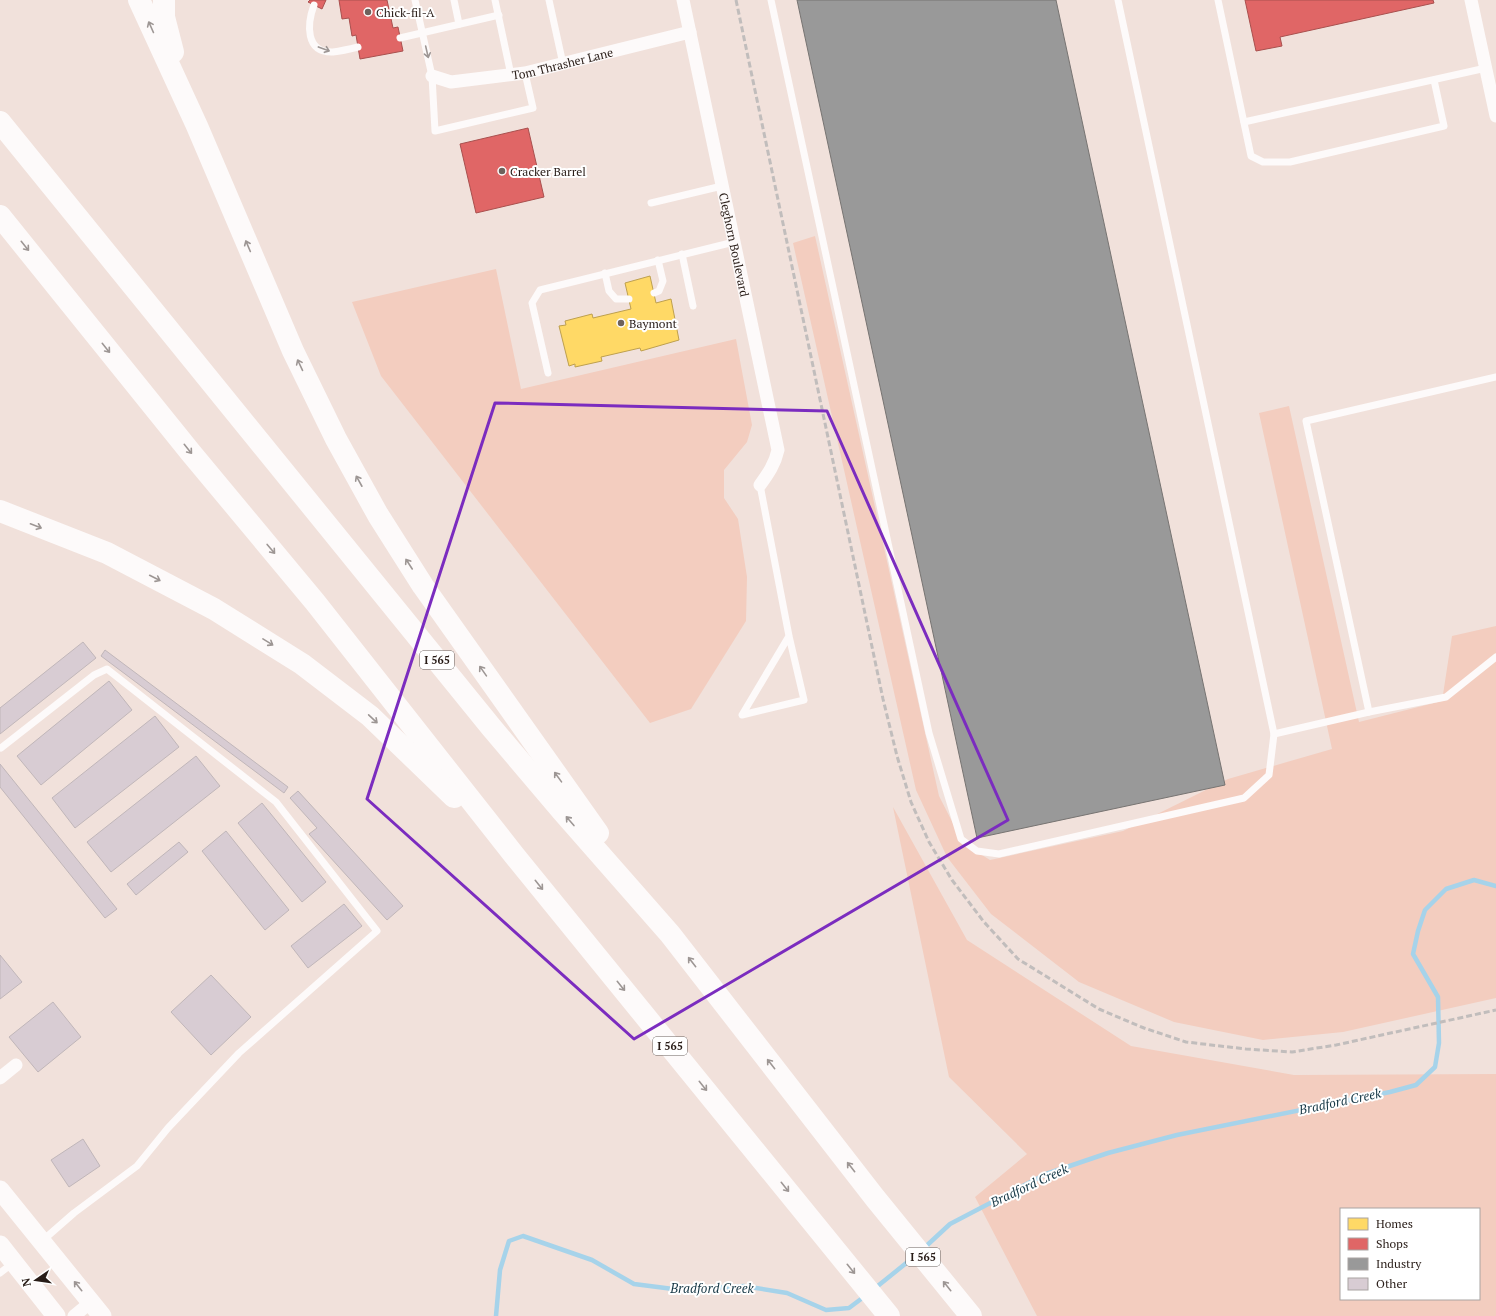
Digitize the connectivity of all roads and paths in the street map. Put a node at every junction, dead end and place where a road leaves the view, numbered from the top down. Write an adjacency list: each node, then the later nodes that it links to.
1 (139, 0): 28 (highway, one-way to 1)
2 (164, 0): 28 (highway)
3 (415, 0): 15 (lane)
4 (454, 0): 14 (lane)
5 (496, 0): 13 (lane)
6 (549, 0): 19 (lane)
7 (683, 0): 16 (street, Cleghorn Boulevard)
8 (771, 0): 46 (lane)
9 (1118, 0): 46 (lane)
10 (1218, 0): 27 (lane)
11 (1471, 0): 20 (street)
12 (314, 5): 18 (lane, one-way to 18)
13 (499, 15): 14 (lane); 22 (lane)
14 (459, 24): 15 (lane)
15 (422, 32): 17 (lane); 23 (lane, one-way to 23)
16 (690, 32): 19 (street, Tom Thrasher Lane); 29 (street, Cleghorn Boulevard)
17 (400, 38)
18 (358, 47)
19 (563, 64): 21 (street, Tom Thrasher Lane)
20 (1486, 68): 24 (lane); 25 (street)
21 (525, 73): 22 (street, Tom Thrasher Lane); 23 (lane)
22 (511, 75): 23 (street, Tom Thrasher Lane)
23 (432, 76)
24 (1434, 80): 27 (lane); 27 (lane)
25 (1496, 116)
26 (0, 122): 49 (highway, I 565, one-way to 26)
27 (1244, 122)
28 (197, 126): 49 (highway, one-way to 28)
29 (722, 186): 30 (lane); 32 (street, Cleghorn Boulevard)
30 (651, 203)
31 (0, 216): 48 (highway, I 565, one-way to 48)
32 (734, 242): 33 (lane); 41 (street, Cleghorn Boulevard)
33 (682, 254): 34 (lane); 38 (lane)
34 (658, 260): 35 (lane); 36 (lane)
35 (605, 273): 37 (lane); 39 (lane)
36 (654, 293)
37 (629, 299)
38 (693, 306)
39 (548, 373)
40 (1496, 376): 45 (lane)
41 (760, 485): 43 (lane)
42 (0, 512): 48 (highway, one-way to 48)
43 (789, 636): 43 (lane)
44 (1496, 657): 45 (lane)
45 (1369, 712): 46 (lane)
46 (1274, 734)
47 (1, 748): 53 (lane)
48 (514, 855): 59 (highway, I 565, one-way to 59)
49 (670, 934): 60 (highway, I 565, one-way to 49)
50 (16, 1064): 51 (street)
51 (0, 1078)
52 (0, 1190): 53 (main road)
53 (42, 1241): 56 (main road, one-way to 53)
54 (0, 1246): 55 (main road)
55 (7, 1268): 57 (main road)
56 (97, 1309): 58 (street)
57 (56, 1316)
58 (74, 1316)
59 (889, 1316)
60 (971, 1316)

